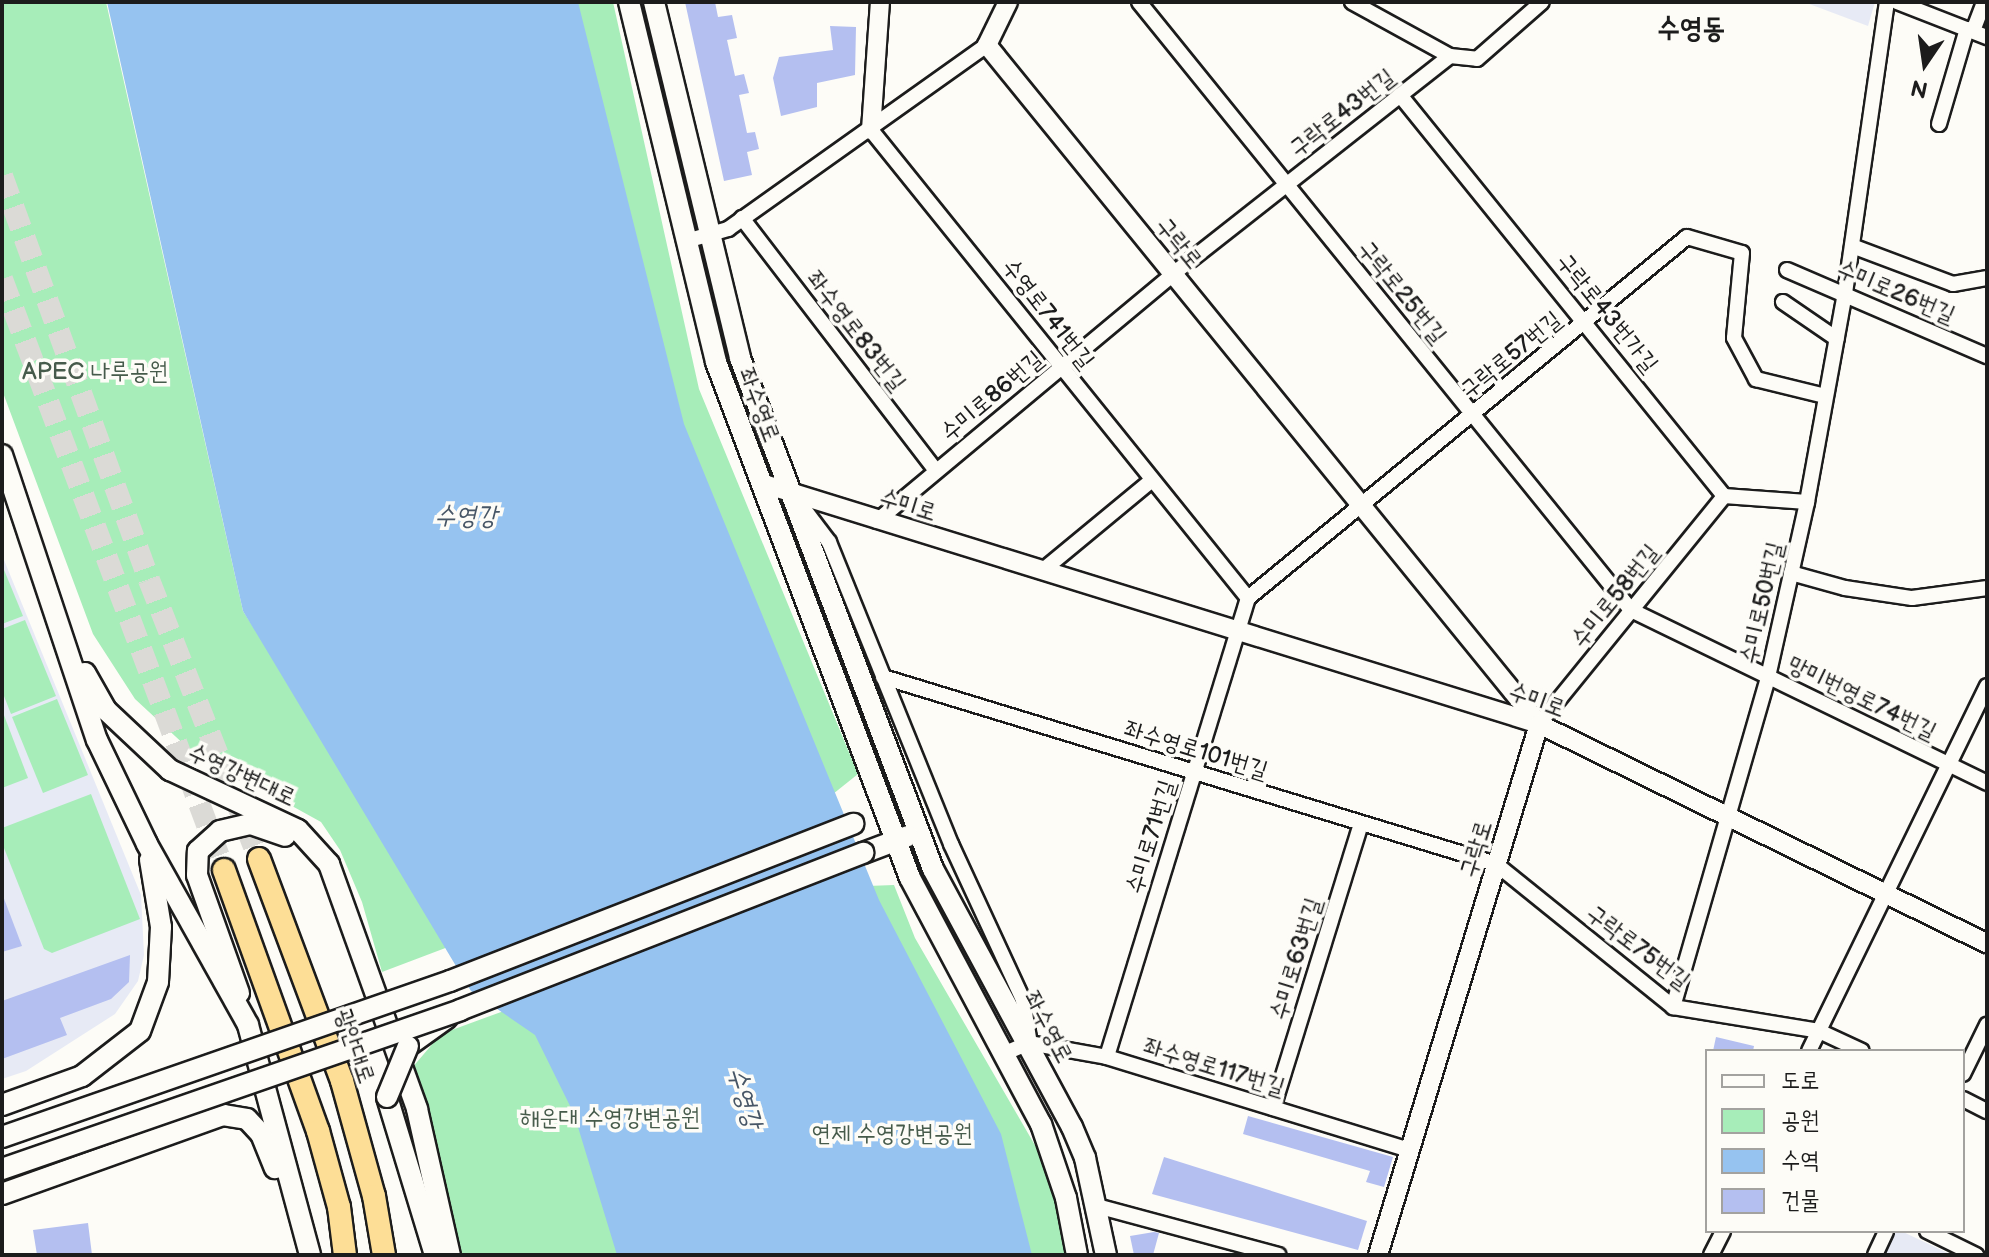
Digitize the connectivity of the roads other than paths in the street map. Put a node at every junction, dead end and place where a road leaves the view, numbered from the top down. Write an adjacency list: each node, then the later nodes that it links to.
1 (629, 2): 20 (main road, 좌수영로)
2 (654, 2): 19 (main road, 좌수영로)
3 (880, 2): 16 (street)
4 (1008, 2): 12 (street)
5 (1139, 2): 17 (street, 구락로25번길)
6 (1352, 2): 13 (street)
7 (1542, 2): 13 (street, 구락로43번길)
8 (1887, 2): 21 (street, 수미로50번길)
9 (1897, 2): 11 (street)
10 (1984, 2): 11 (street)
11 (1976, 33): 15 (street)
12 (987, 45): 16 (street); 23 (street, 구락로)
13 (1450, 56): 14 (street, 구락로43번길)
14 (1400, 95): 17 (street, 구락로43번길); 27 (street, 구락로43번가길)
15 (1939, 124)
16 (871, 130): 18 (street); 30 (street, 수영로741번길)
17 (1287, 185): 23 (street, 구락로43번길); 32 (street, 구락로25번길)
18 (742, 218): 19 (street); 34 (street, 좌수영로83번길)
19 (710, 235): 20 (street); 38 (main road, 좌수영로)
20 (686, 241): 36 (main road, 좌수영로)
21 (1852, 246): 24 (street); 25 (street, 수미로50번길)
22 (1787, 270): 25 (street, 수미로26번길)
23 (1173, 274): 30 (street, 수미로86번길); 41 (street, 구락로)
24 (1987, 278)
25 (1845, 293): 28 (street, 수미로50번길); 29 (street, 수미로26번길)
26 (1783, 302): 28 (street)
27 (1588, 322): 31 (street, 구락로57번길); 32 (street, 구락로57번길); 39 (street, 구락로43번가길)
28 (1837, 339): 31 (street, 수미로50번길)
29 (1987, 356)
30 (1060, 369): 34 (street, 수미로86번길); 35 (street, 수영로741번길)
31 (1825, 396): 40 (street, 수미로50번길)
32 (1473, 415): 41 (street, 구락로57번길); 47 (street, 구락로25번길)
33 (2, 455): 37 (main road, 수영강변대로)
34 (936, 471): 42 (street, 수미로86번길)
35 (1152, 480): 43 (street); 46 (street, 수영로741번길)
36 (761, 483): 38 (street, 수미로); 58 (main road, 좌수영로)
37 (8, 489): 49 (main road, 수영강변대로)
38 (789, 491): 42 (street, 수미로); 50 (street); 57 (main road, 좌수영로)
39 (1724, 496): 40 (street); 47 (street, 수미로58번길)
40 (1807, 502): 44 (street, 수미로50번길)
41 (1364, 508): 46 (street); 53 (street, 구락로)
42 (877, 521): 43 (street, 수미로)
43 (1042, 571): 48 (street, 수미로)
44 (1791, 573): 45 (street); 51 (street, 수미로50번길)
45 (1987, 588)
46 (1248, 598): 48 (street)
47 (1631, 610): 51 (street, 망미번영로74번길); 53 (street, 수미로58번길)
48 (1237, 631): 53 (street, 수미로); 55 (street, 수미로71번길)
49 (66, 640): 63 (main road, 수영강변대로); 65 (main road, 수영강변대로)
50 (883, 677): 55 (street, 좌수영로101번길); 75 (street)
51 (1768, 677): 54 (street, 망미번영로74번길); 59 (street, 수미로50번길)
52 (1987, 686): 54 (street)
53 (1539, 724): 59 (street, 수미로); 66 (street, 구락로)
54 (1949, 764): 56 (street, 망미번영로74번길); 68 (street)
55 (1194, 772): 60 (street, 좌수영로101번길); 79 (street, 수미로71번길)
56 (1987, 783)
57 (906, 805): 58 (main road); 61 (main road, 좌수영로)
58 (884, 813): 62 (main road, 좌수영로); 85 (main road, bridge)
59 (1731, 817): 68 (street, 수미로); 70 (street, 수미로50번길)
60 (1361, 823): 66 (street, 좌수영로101번길); 83 (street, 수미로63번길)
61 (917, 833): 62 (main road); 75 (main road, 좌수영로)
62 (895, 841): 71 (main road, bridge); 78 (main road, 좌수영로)
63 (147, 844): 72 (main road); 82 (main road)
64 (259, 859): 89 (highway, 광안대로)
65 (329, 864): 72 (main road); 99 (main road, 수영강변대로)
66 (1496, 864): 70 (street, 구락로75번길); 86 (street, 구락로)
67 (224, 870): 95 (highway)
68 (1886, 893): 69 (street, 수미로); 74 (street)
69 (1987, 943)
70 (1673, 1007): 74 (street, 구락로75번길)
71 (460, 1010): 87 (main road, bridge); 98 (main road, bridge)
72 (248, 1025): 94 (main road)
73 (1987, 1025): 80 (street)
74 (1819, 1031): 76 (street); 77 (street, 구락로75번길)
75 (1029, 1043): 78 (street); 79 (street, 좌수영로117번길); 90 (main road, 좌수영로)
76 (1810, 1049)
77 (1858, 1049)
78 (1003, 1054): 100 (main road, 좌수영로)
79 (1107, 1057): 83 (street, 좌수영로117번길)
80 (1965, 1070)
81 (1965, 1100): 84 (street)
82 (2, 1105)
83 (1273, 1108): 86 (street, 좌수영로117번길)
84 (1987, 1111)
85 (2, 1137)
86 (1410, 1150): 103 (street, 구락로)
87 (2, 1169)
88 (2, 1194): 94 (main road)
89 (374, 1196): 96 (highway, 광안대로); 97 (highway)
90 (1097, 1206): 101 (main road, 좌수영로); 102 (street)
91 (1722, 1233): 104 (street)
92 (1885, 1233): 105 (street)
93 (1931, 1233): 106 (street)
94 (310, 1253)
95 (345, 1255)
96 (384, 1255)
97 (399, 1255)
98 (435, 1255)
99 (450, 1255)
100 (1077, 1255)
101 (1106, 1255)
102 (1278, 1255)
103 (1378, 1255)
104 (1711, 1255)
105 (1875, 1255)
106 (1976, 1255)

